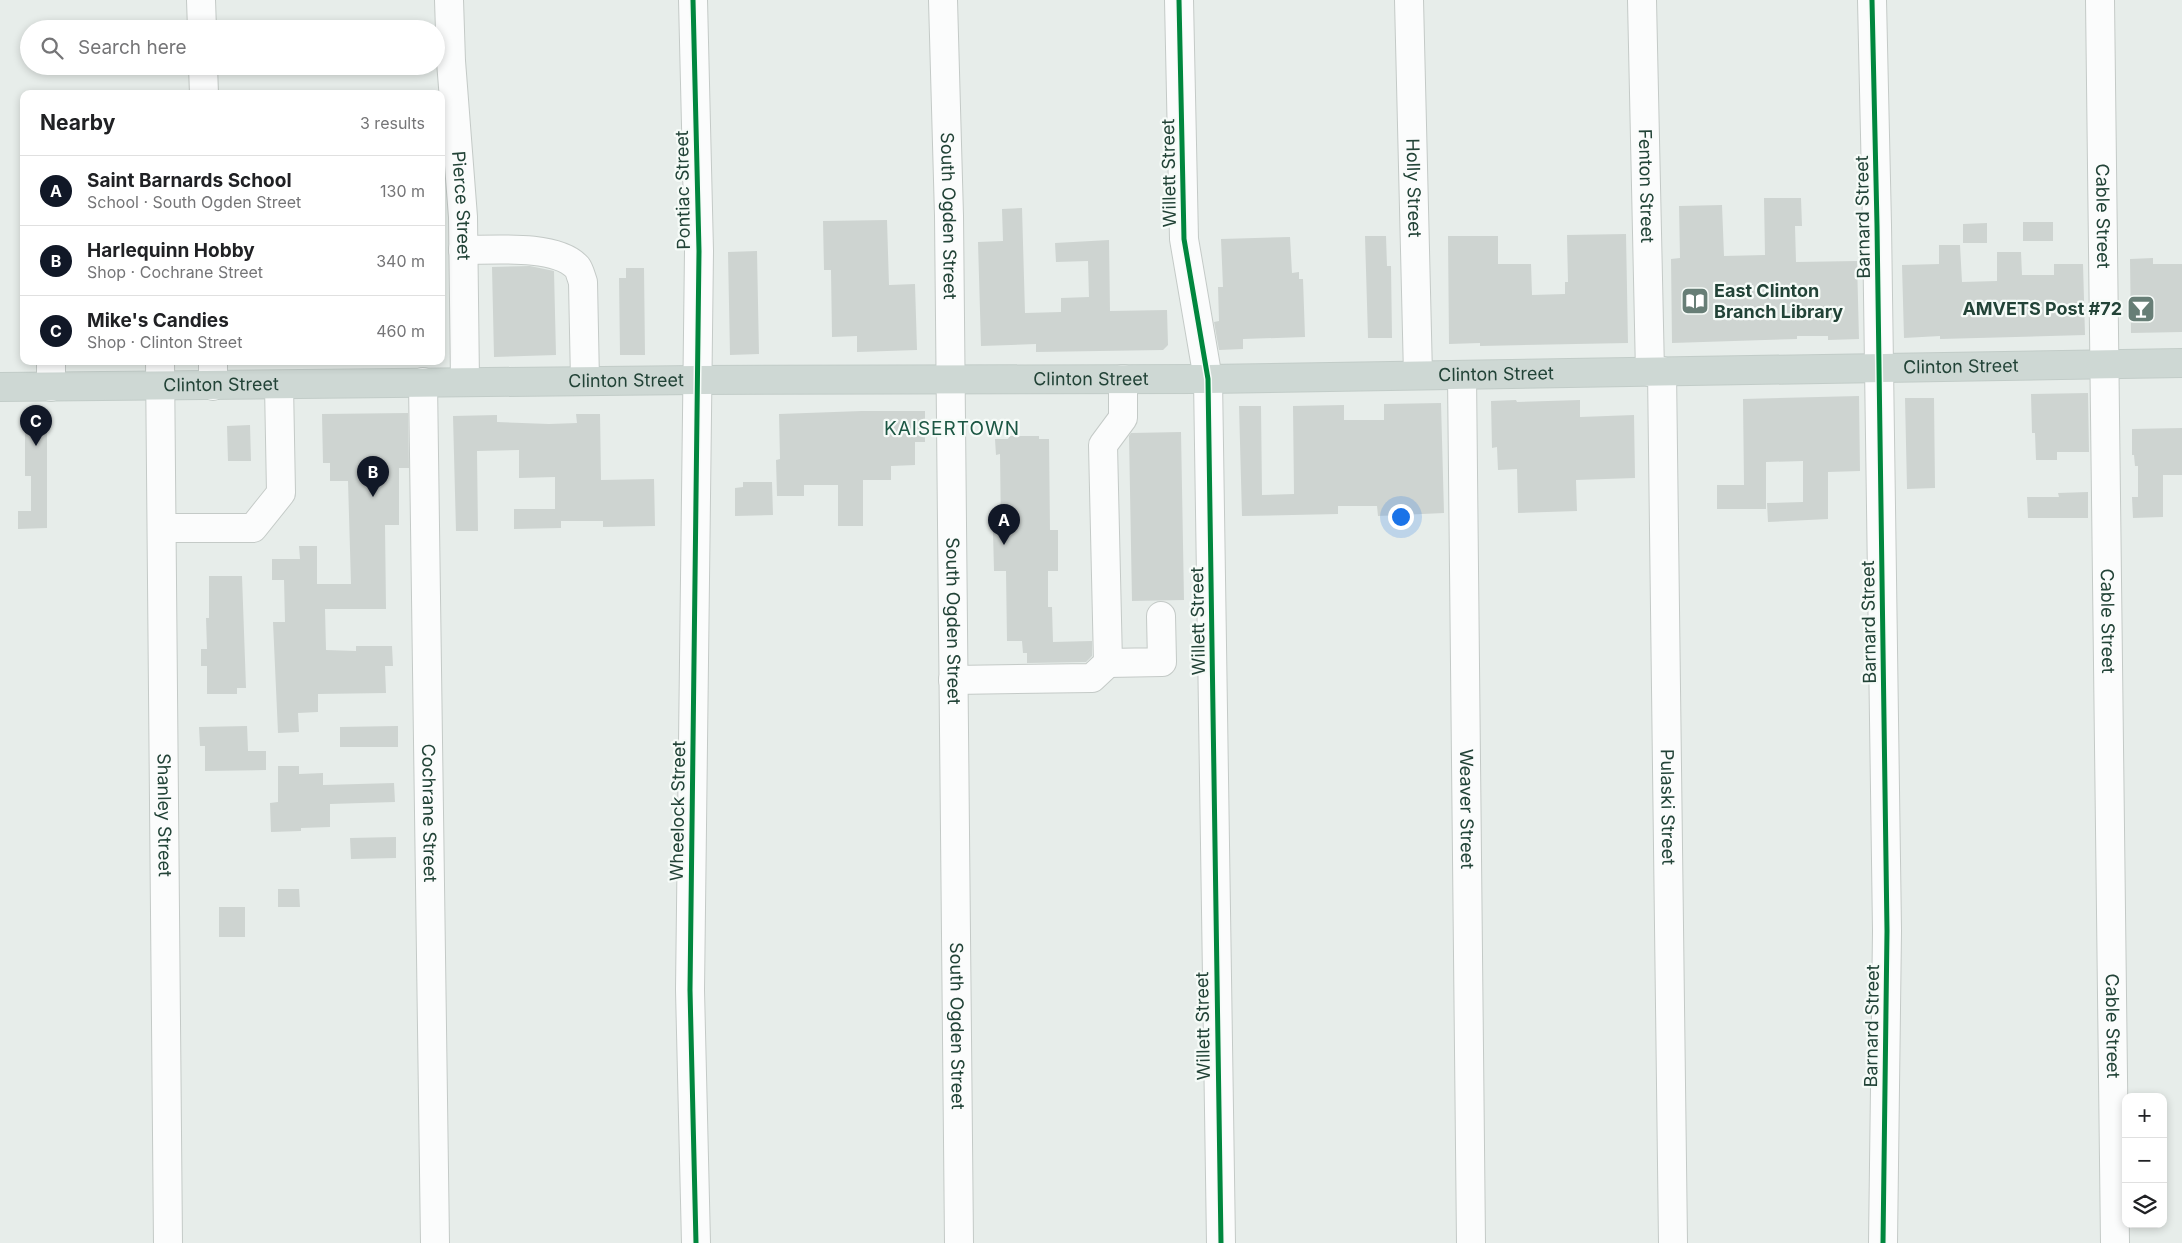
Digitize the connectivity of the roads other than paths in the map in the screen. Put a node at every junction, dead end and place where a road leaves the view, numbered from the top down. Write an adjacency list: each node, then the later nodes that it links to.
1 (201, 0): 10 (street)
2 (449, 0): 13 (street, Pierce Street)
3 (693, 0): 26 (street, Pontiac Street)
4 (943, 0): 23 (street, South Ogden Street)
5 (1179, 0): 25 (street, Willett Street)
6 (1410, 0): 21 (street, Holly Street)
7 (1642, 0): 17 (street, Fenton Street)
8 (1872, 0): 16 (street, Barnard Street)
9 (2100, 0): 15 (street, Cable Street)
10 (202, 20)
11 (204, 75): 12 (street)
12 (204, 90)
13 (463, 250): 27 (street); 29 (street, Pierce Street)
14 (2182, 363): 15 (main road, Clinton Street)
15 (2104, 364): 16 (main road, Clinton Street); 44 (street, Cable Street)
16 (1879, 368): 17 (main road, Clinton Street); 43 (street, Barnard Street)
17 (1656, 371): 22 (main road, Clinton Street); 42 (street, Pulaski Street)
18 (51, 374): 19 (main road, Clinton Street); 31 (main road, Clinton Street)
19 (160, 374): 20 (main road, Clinton Street); 32 (street, Shanley Street)
20 (213, 374): 30 (main road, Clinton Street)
21 (1418, 375): 22 (main road, Clinton Street); 25 (main road, Clinton Street)
22 (1462, 375): 41 (street, Weaver Street)
23 (949, 379): 24 (main road, Clinton Street); 26 (main road, Clinton Street); 35 (street, South Ogden Street)
24 (1123, 379): 25 (main road, Clinton Street); 34 (street)
25 (1208, 379): 40 (street, Willett Street)
26 (696, 380): 27 (main road, Clinton Street); 38 (street, Wheelock Street)
27 (585, 381): 29 (main road, Clinton Street)
28 (423, 382): 29 (main road, Clinton Street); 30 (main road, Clinton Street); 37 (street, Cochrane Street)
29 (465, 382)
30 (279, 385): 32 (street)
31 (0, 387)
32 (162, 528): 36 (street, Shanley Street)
33 (1161, 616): 34 (street)
34 (1108, 663): 35 (street)
35 (952, 680): 39 (street, South Ogden Street)
36 (168, 1243)
37 (435, 1243)
38 (696, 1243)
39 (959, 1243)
40 (1220, 1243)
41 (1471, 1243)
42 (1673, 1243)
43 (1883, 1243)
44 (2115, 1243)

